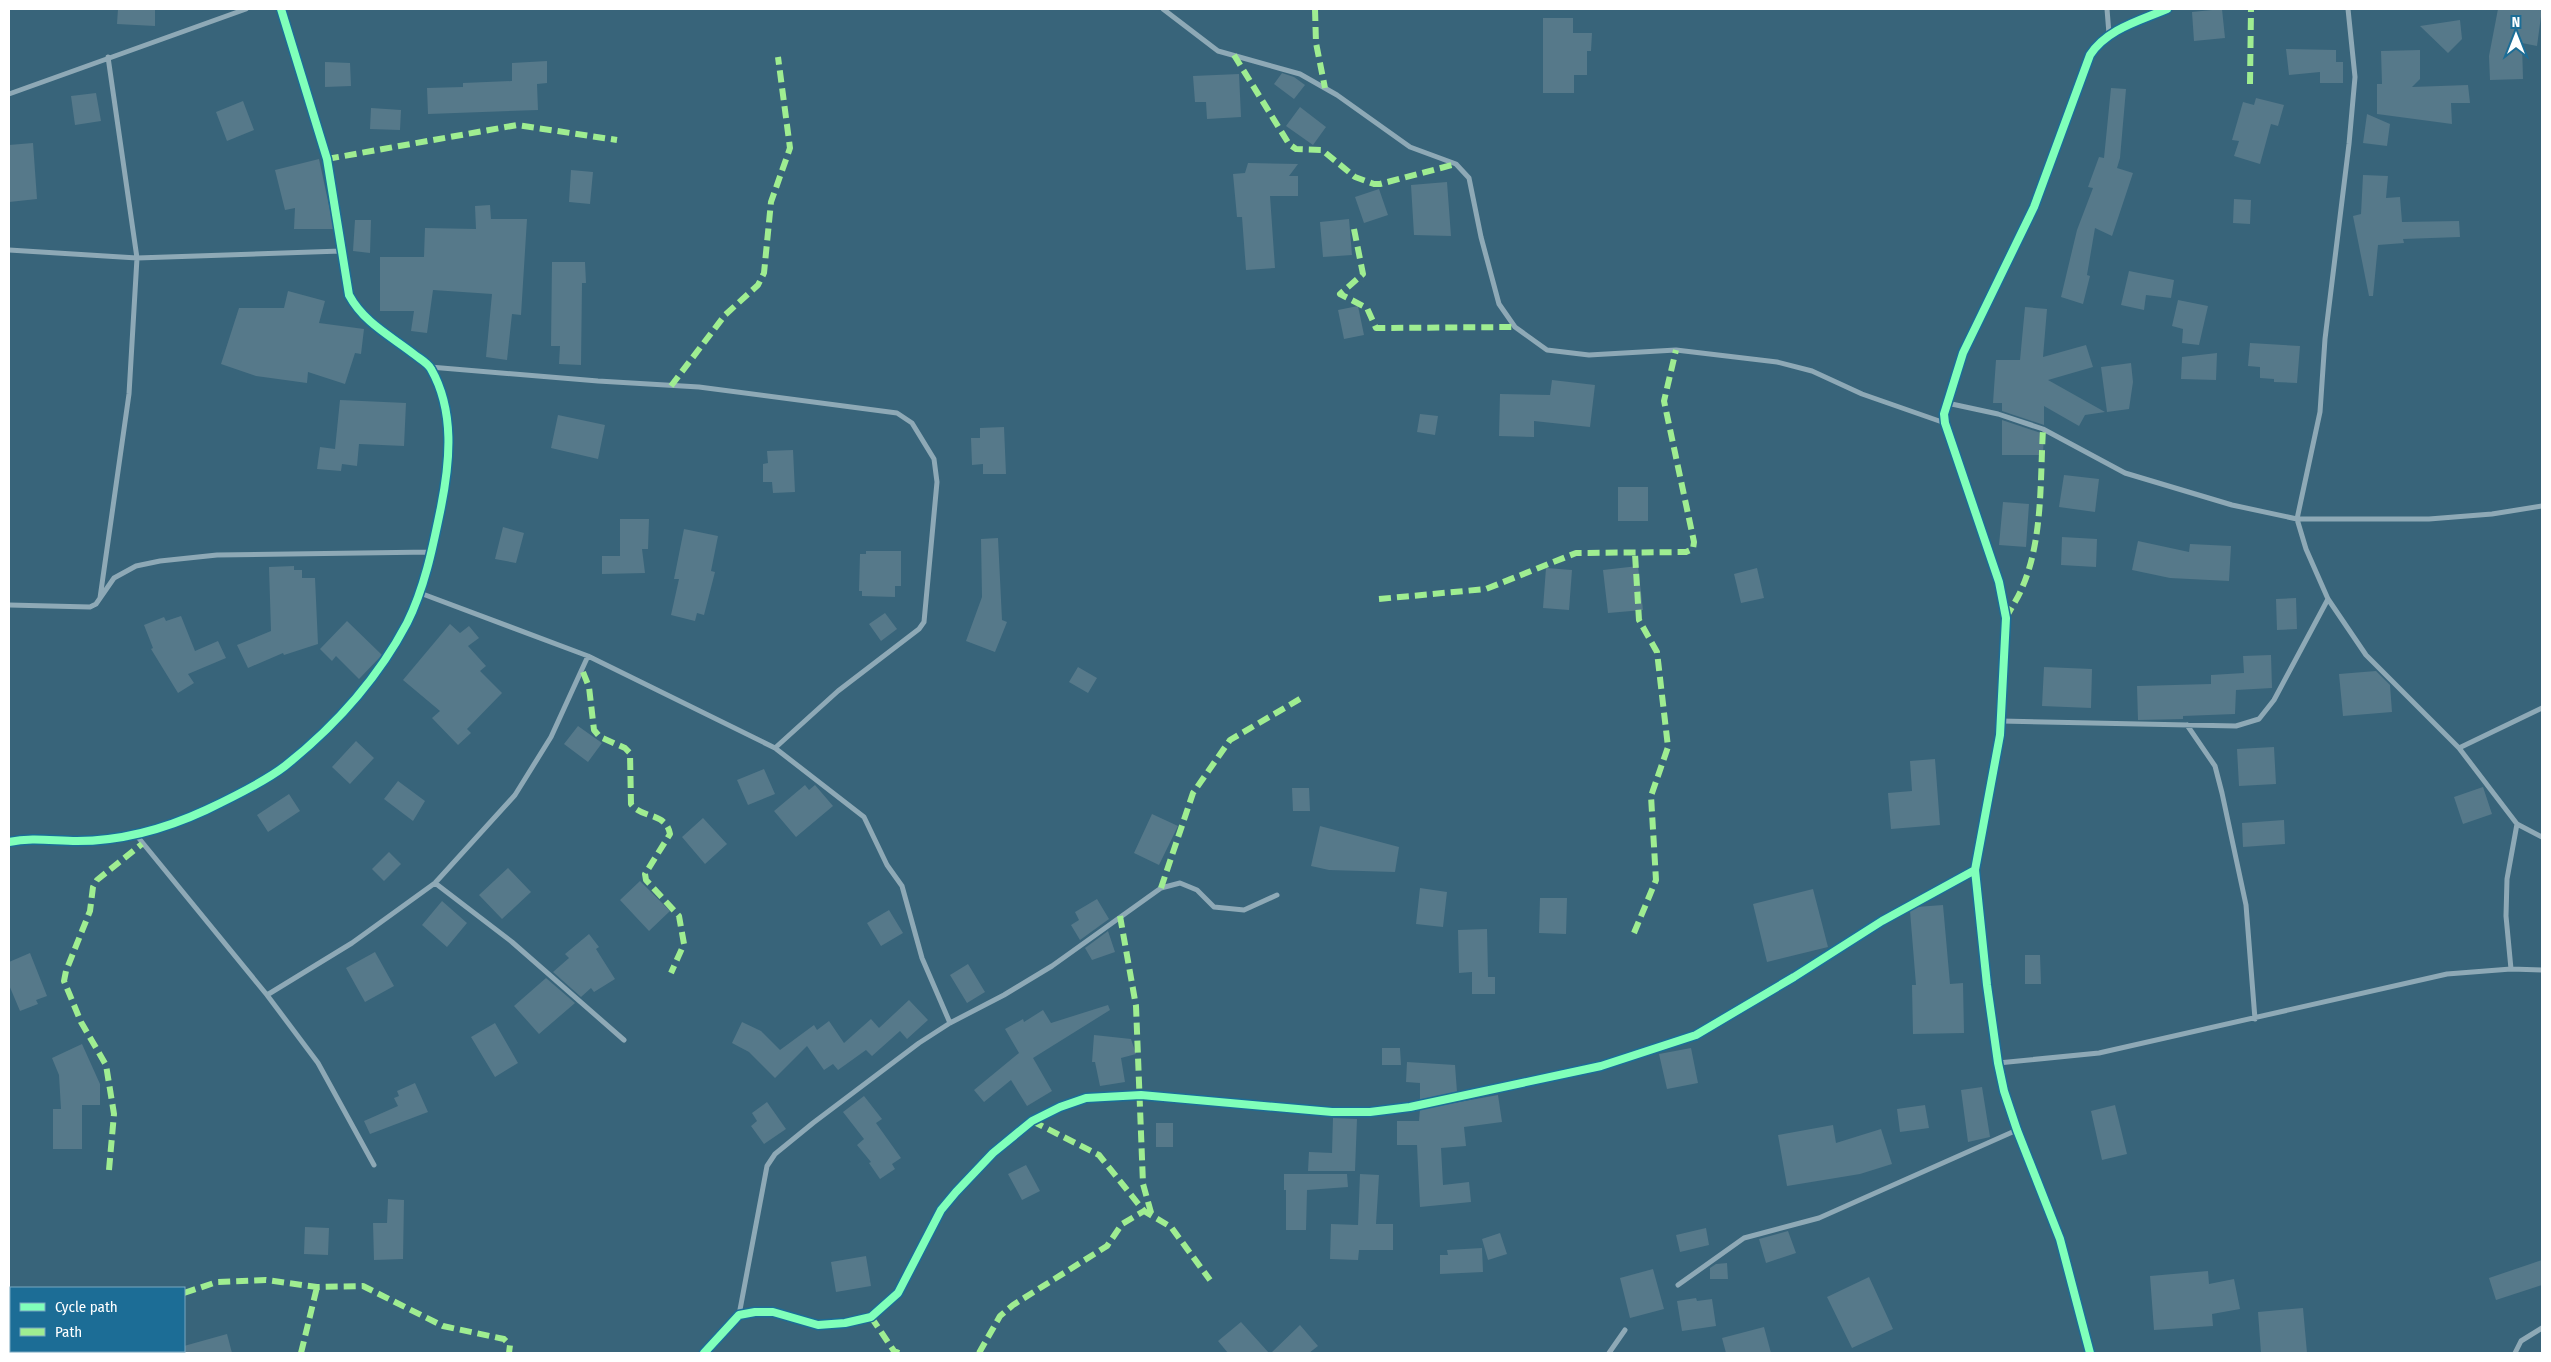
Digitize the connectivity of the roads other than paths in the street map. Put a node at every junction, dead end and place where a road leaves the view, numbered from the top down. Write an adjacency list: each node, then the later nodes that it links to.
1 (246, 9): 8 (street)
2 (281, 9): 11 (street)
3 (1163, 9): 15 (street)
4 (2107, 9): 7 (street)
5 (2167, 9): 7 (street)
6 (2348, 9): 17 (street)
7 (2108, 34): 14 (street)
8 (108, 57): 9 (street); 12 (street)
9 (9, 94)
10 (9, 250): 12 (street)
11 (341, 251): 12 (street); 13 (street)
12 (137, 258): 20 (street)
13 (430, 367): 18 (street); 27 (street)
14 (1946, 403): 15 (street); 17 (street)
15 (1945, 423): 25 (street)
16 (2542, 506): 17 (street)
17 (2297, 519): 21 (street)
18 (432, 552): 19 (street); 20 (street)
19 (420, 593): 23 (street); 30 (street)
20 (100, 598): 22 (street)
21 (2328, 599): 26 (street); 28 (street)
22 (9, 605)
23 (588, 656): 27 (street); 34 (street)
24 (2542, 708): 28 (street)
25 (2001, 721): 26 (street); 33 (street)
26 (2187, 725): 39 (street)
27 (775, 748): 40 (street)
28 (2459, 748): 29 (street)
29 (2516, 824): 31 (street); 36 (street)
30 (137, 836): 32 (street); 38 (street)
31 (2542, 837)
32 (9, 842)
33 (1975, 870): 42 (street); 46 (street)
34 (435, 883): 38 (street); 41 (street)
35 (1277, 895): 40 (street)
36 (2511, 969): 37 (street); 39 (street)
37 (2542, 970)
38 (267, 995): 44 (street)
39 (2255, 1019): 42 (street)
40 (950, 1023): 46 (street)
41 (624, 1040)
42 (1998, 1062): 43 (street)
43 (2018, 1130): 45 (street); 51 (street)
44 (374, 1165)
45 (1678, 1285)
46 (739, 1315): 49 (street)
47 (2542, 1328): 52 (street)
48 (1626, 1330): 50 (street)
49 (704, 1353)
50 (1609, 1353)
51 (2090, 1353)
52 (2515, 1353)

